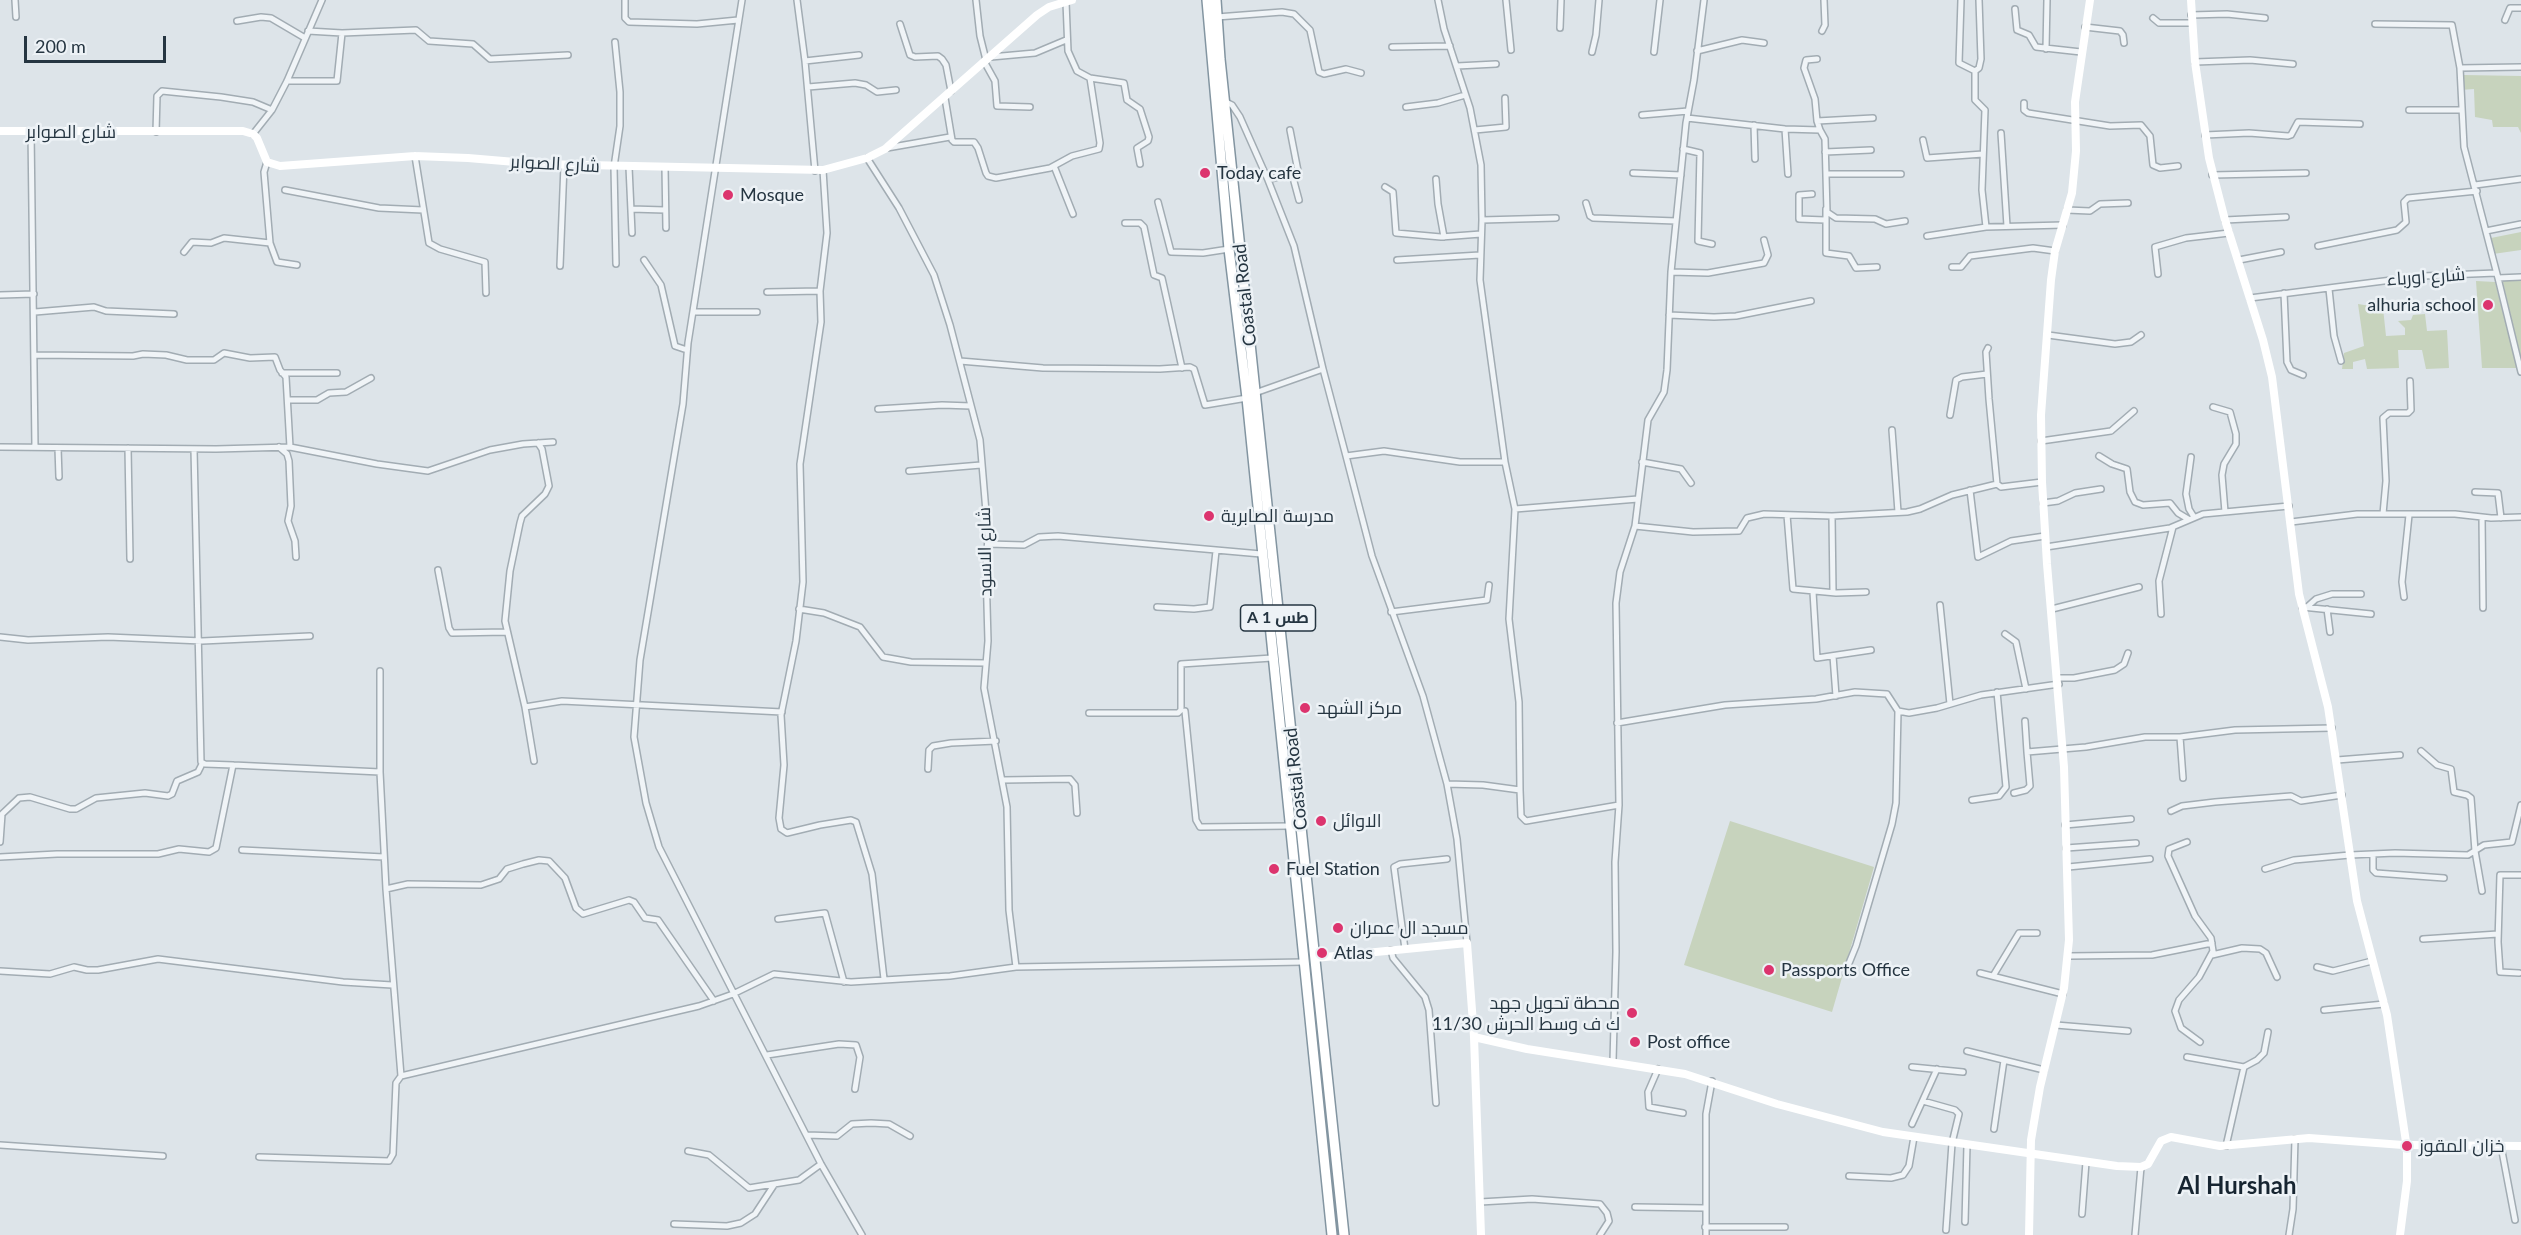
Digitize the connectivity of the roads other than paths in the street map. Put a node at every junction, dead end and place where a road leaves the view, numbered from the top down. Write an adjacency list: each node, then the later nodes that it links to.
1 (15, 0): 24 (street)
2 (322, 0): 36 (street)
3 (625, 0): 29 (street)
4 (742, 0): 29 (street)
5 (797, 0): 56 (street)
6 (976, 0): 55 (street)
7 (1207, 0): 117 (highway, Coastal Road)
8 (1216, 0): 25 (highway, Coastal Road / A 1 طس)
9 (1438, 0): 44 (street)
10 (1506, 0): 47 (street)
11 (1562, 0): 35 (street)
12 (1599, 0): 49 (street)
13 (1660, 0): 50 (street)
14 (1704, 0): 48 (street)
15 (1824, 0): 37 (street)
16 (1961, 0): 63 (street)
17 (1979, 0): 63 (street)
18 (2047, 0): 46 (street)
19 (2090, 0): 34 (street)
20 (2191, 0): 28 (street)
21 (1069, 1): 40 (street); 55 (street, شارع الصوابر)
22 (2521, 8): 30 (street)
23 (2015, 9): 46 (street)
24 (16, 17)
25 (1217, 17): 64 (street); 72 (highway, Coastal Road / A 1 طس)
26 (2153, 18): 28 (street)
27 (2265, 18): 28 (street)
28 (2191, 19): 57 (street)
29 (738, 20): 115 (street)
30 (2505, 20)
31 (237, 21): 39 (street)
32 (900, 24): 70 (street)
33 (2375, 24): 62 (street)
34 (2085, 27): 43 (street); 51 (street)
35 (1560, 28)
36 (308, 31): 38 (street); 39 (street)
37 (1822, 31)
38 (342, 33): 52 (street); 66 (street)
39 (305, 38): 66 (street)
40 (1066, 40): 55 (street); 65 (street)
41 (615, 42): 112 (street)
42 (1764, 43): 48 (street)
43 (2124, 43)
44 (1450, 46): 45 (street); 60 (street)
45 (1392, 47)
46 (2046, 49): 51 (street)
47 (1511, 50)
48 (1697, 51): 79 (street)
49 (1592, 52)
50 (1654, 52)
51 (2081, 52): 83 (street)
52 (568, 55)
53 (859, 55): 56 (street)
54 (1817, 59): 84 (street)
55 (987, 60): 70 (street, شارع الصوابر); 74 (street)
56 (805, 61): 67 (street)
57 (2194, 62): 59 (street); 96 (street)
58 (1496, 64): 60 (street)
59 (2293, 64)
60 (1457, 66): 69 (street)
61 (2521, 67): 62 (street)
62 (2460, 68): 78 (street)
63 (1975, 71): 103 (street)
64 (1361, 73)
65 (1090, 78): 108 (street); 110 (street)
66 (287, 81): 76 (street)
67 (808, 87): 68 (street); 116 (street)
68 (896, 90)
69 (1465, 95): 75 (street); 89 (street)
70 (948, 96): 97 (street); 99 (street, شارع الصوابر)
71 (1505, 98): 89 (street)
72 (1224, 101): 117 (highway, Coastal Road / A 1 طس); 128 (street)
73 (2024, 103): 83 (street)
74 (1030, 107)
75 (1406, 107)
76 (272, 110): 93 (street); 95 (street)
77 (2409, 110): 78 (street)
78 (2461, 110): 130 (street)
79 (1688, 111): 80 (street); 81 (street)
80 (1642, 115)
81 (1687, 118): 86 (street); 100 (street)
82 (1873, 118): 84 (street)
83 (2075, 120): 111 (street); 141 (street)
84 (1816, 121): 90 (street)
85 (2360, 124): 96 (street)
86 (1754, 125): 87 (street); 106 (street)
87 (1785, 129): 90 (street); 121 (street)
88 (1290, 130): 120 (street)
89 (1475, 130): 145 (street)
90 (1820, 130): 102 (street)
91 (0, 131): 92 (street, شارع الصوابر)
92 (32, 131): 93 (street, شارع الصوابر); 188 (street)
93 (156, 132): 95 (street, شارع الصوابر)
94 (2001, 133): 153 (street)
95 (253, 134): 107 (street)
96 (2205, 135): 125 (street)
97 (950, 137): 99 (street); 110 (street)
98 (1923, 140): 103 (street)
99 (885, 149): 105 (street, شارع الصوابر)
100 (1683, 149): 124 (street); 164 (street)
101 (1871, 150): 102 (street)
102 (1825, 152): 122 (street)
103 (1983, 154): 154 (street)
104 (415, 156): 107 (street, شارع الصوابر); 109 (street, شارع الصوابر); 139 (street)
105 (867, 158): 116 (street, شارع الصوابر); 202 (street, شارع الاسود)
106 (1755, 159)
107 (267, 162): 163 (street)
108 (1140, 164)
109 (564, 165): 112 (street, شارع الصوابر); 176 (street)
110 (1054, 166): 142 (street)
111 (2178, 166)
112 (614, 167): 113 (street, شارع الصوابر); 174 (street)
113 (629, 167): 114 (street, شارع الصوابر); 138 (street)
114 (665, 167): 115 (street, شارع الصوابر); 140 (street)
115 (717, 167): 116 (street, شارع الصوابر); 193 (street)
116 (819, 170): 184 (street)
117 (1227, 173): 166 (highway, Coastal Road); 213 (highway, Coastal Road / A 1 طس)
118 (1633, 173): 124 (street)
119 (2306, 173): 125 (street)
120 (1292, 174): 128 (street); 133 (street)
121 (1788, 174)
122 (1826, 174): 123 (street); 137 (street)
123 (1901, 174)
124 (1680, 175): 148 (street)
125 (2212, 175): 147 (street)
126 (1436, 179): 161 (street)
127 (2521, 179): 130 (street)
128 (1268, 180): 205 (street)
129 (1385, 187): 161 (street)
130 (2476, 188): 156 (street); 165 (street)
131 (285, 190): 139 (street)
132 (1812, 194): 146 (street)
133 (1299, 200)
134 (1158, 202): 166 (street)
135 (2128, 203): 141 (street)
136 (1586, 204): 148 (street)
137 (1826, 207): 146 (street); 149 (street)
138 (631, 209): 140 (street); 157 (street)
139 (423, 210): 186 (street)
140 (665, 210): 155 (street)
141 (2067, 210): 152 (street)
142 (1073, 214)
143 (2286, 217): 147 (street)
144 (1556, 218): 145 (street)
145 (1482, 219): 159 (street)
146 (1825, 220): 177 (street)
147 (2225, 220): 158 (street)
148 (1676, 221): 179 (street)
149 (1905, 221)
150 (1125, 223): 204 (street)
151 (2521, 224): 156 (street)
152 (2063, 225): 153 (street); 167 (street)
153 (2007, 226): 154 (street)
154 (1986, 227): 160 (street)
155 (666, 228)
156 (2486, 231): 181 (street)
157 (633, 233)
158 (2229, 233): 173 (street); 180 (street)
159 (1481, 234): 161 (street); 170 (street)
160 (1927, 236)
161 (1444, 237)
162 (1764, 240): 179 (street)
163 (270, 243): 168 (street); 175 (street)
164 (1712, 244)
165 (2318, 246)
166 (1229, 249): 213 (highway, Coastal Road)
167 (2055, 251): 178 (street); 197 (street)
168 (184, 252)
169 (2281, 252): 173 (street)
170 (1480, 255): 172 (street); 234 (street)
171 (644, 260): 200 (street)
172 (1396, 260)
173 (2239, 260): 190 (street)
174 (616, 264)
175 (297, 265)
176 (560, 266)
177 (1877, 267)
178 (1952, 267)
179 (1671, 272): 196 (street)
180 (2158, 274)
181 (2497, 275): 182 (street, شارع اورباء); 183 (street, شارع اورباء); 206 (street)
182 (2521, 277)
183 (2329, 289): 187 (street, شارع اورباء); 203 (street)
184 (820, 291): 185 (street); 281 (street)
185 (766, 292)
186 (486, 293)
187 (2284, 293): 190 (street, شارع اورباء); 210 (street)
188 (34, 294): 189 (street); 192 (street)
189 (0, 295)
190 (2250, 298): 247 (street)
191 (1811, 301): 196 (street)
192 (35, 312): 195 (street); 201 (street)
193 (693, 312): 194 (street); 200 (street)
194 (757, 312)
195 (174, 314)
196 (1669, 315): 235 (street)
197 (2048, 335): 198 (street); 222 (street)
198 (2141, 335)
199 (1988, 348): 209 (street)
200 (687, 350): 305 (street)
201 (35, 355): 207 (street); 225 (street)
202 (960, 361): 204 (street); 215 (street, شارع الاسود)
203 (2341, 361)
204 (1182, 368): 213 (street)
205 (1323, 369): 213 (street); 231 (street)
206 (2521, 372)
207 (282, 373): 208 (street); 214 (street)
208 (337, 373)
209 (1987, 374): 219 (street); 241 (street)
210 (2303, 375)
211 (371, 378): 214 (street)
212 (2410, 381): 251 (street)
213 (1251, 396): 266 (highway, Coastal Road); 300 (highway, Coastal Road / A 1 طس)
214 (289, 400): 227 (street)
215 (971, 406): 217 (street); 236 (street, شارع الاسود)
216 (2213, 407): 250 (street)
217 (878, 409)
218 (2134, 411): 222 (street)
219 (1950, 415)
220 (1892, 430): 249 (street)
221 (553, 441): 223 (street)
222 (2040, 441): 239 (street)
223 (538, 442): 227 (street); 287 (street)
224 (0, 447): 225 (street)
225 (35, 447): 228 (street)
226 (279, 447): 227 (street); 230 (street); 267 (street)
227 (290, 447)
228 (58, 448): 229 (street); 238 (street)
229 (128, 448): 230 (street); 268 (street)
230 (194, 449): 292 (street)
231 (1346, 456): 234 (street); 284 (street)
232 (2099, 456): 256 (street)
233 (2191, 457): 256 (street)
234 (1505, 462): 248 (street)
235 (1642, 462): 240 (street); 245 (street)
236 (981, 465): 237 (street); 263 (street, شارع الاسود)
237 (909, 471)
238 (59, 477)
239 (2042, 482): 241 (street); 246 (street)
240 (1691, 483)
241 (1997, 484): 243 (street)
242 (2101, 489): 246 (street)
243 (1970, 490): 249 (street); 262 (street)
244 (2475, 492): 257 (street)
245 (1638, 499): 248 (street); 260 (street)
246 (2043, 503): 262 (street)
247 (2289, 506): 250 (street); 259 (street)
248 (1515, 509): 329 (street)
249 (1898, 512): 254 (street)
250 (2225, 512): 256 (street)
251 (2383, 514): 253 (street); 259 (street)
252 (1787, 515): 254 (street); 260 (street); 272 (street)
253 (2409, 515): 255 (street); 276 (street)
254 (1832, 516): 273 (street)
255 (2482, 517): 257 (street); 280 (street)
256 (2191, 518): 261 (street)
257 (2501, 518): 258 (street)
258 (2521, 518)
259 (2291, 522): 279 (street)
260 (1635, 526): 312 (street)
261 (2174, 527): 264 (street); 285 (street)
262 (2045, 536): 264 (street)
263 (988, 544): 265 (street); 297 (street, شارع الاسود)
264 (2046, 547): 282 (street)
265 (1216, 551): 266 (street); 278 (street)
266 (1261, 554): 296 (highway, Coastal Road)
267 (296, 557)
268 (130, 559)
269 (438, 570): 287 (street)
270 (1489, 585): 284 (street)
271 (2139, 587): 282 (street)
272 (1812, 592): 273 (street); 295 (street)
273 (1833, 592): 274 (street)
274 (1866, 592)
275 (2361, 594): 279 (street)
276 (2404, 597)
277 (1940, 605): 304 (street)
278 (1157, 607)
279 (2305, 607): 283 (street); 313 (street)
280 (2483, 608)
281 (799, 609): 297 (street); 309 (street)
282 (2052, 609): 299 (street)
283 (2327, 609): 286 (street); 288 (street)
284 (1391, 612): 328 (street)
285 (2161, 614)
286 (2371, 614)
287 (506, 632): 306 (street)
288 (2330, 632)
289 (2005, 634): 301 (street)
290 (310, 636): 292 (street)
291 (0, 637): 292 (street)
292 (197, 640): 322 (street)
293 (1870, 650): 295 (street)
294 (2128, 653): 299 (street)
295 (1833, 656): 303 (street)
296 (1272, 658): 300 (highway, Coastal Road); 310 (street)
297 (986, 663): 315 (street, شارع الاسود)
298 (380, 671): 325 (street)
299 (2059, 681): 301 (street); 316 (street)
300 (1281, 688): 339 (highway, Coastal Road); 368 (highway, Coastal Road / A 1 طس)
301 (2026, 689): 302 (street)
302 (1997, 692): 304 (street); 332 (street)
303 (1836, 696): 308 (street); 312 (street)
304 (1950, 704): 308 (street)
305 (635, 705): 306 (street); 309 (street); 382 (street)
306 (525, 707): 321 (street)
307 (1185, 711): 339 (street)
308 (1898, 711): 374 (street)
309 (782, 712): 379 (street)
310 (1089, 713)
311 (2025, 721): 318 (street)
312 (1617, 723): 333 (street)
313 (2332, 728): 314 (street); 320 (street)
314 (2180, 737): 316 (street); 326 (street)
315 (996, 741): 324 (street); 327 (street, شارع الاسود)
316 (2063, 749): 318 (street); 338 (street)
317 (2421, 751): 345 (street)
318 (2028, 752): 330 (street)
319 (2400, 755): 320 (street)
320 (2337, 760): 331 (street)
321 (534, 761)
322 (202, 764): 323 (street); 340 (street)
323 (233, 765): 325 (street); 348 (street)
324 (928, 769)
325 (380, 772): 349 (street)
326 (2183, 778)
327 (1003, 780): 336 (street); 371 (street, شارع الاسود)
328 (1448, 784): 329 (street); 362 (street)
329 (1520, 790): 333 (street)
330 (2014, 792)
331 (2342, 795): 335 (street); 346 (street)
332 (1972, 800)
333 (1619, 805): 396 (street)
334 (2521, 805): 345 (street)
335 (2171, 811)
336 (1077, 813)
337 (2131, 819): 338 (street)
338 (2065, 825): 343 (street)
339 (1290, 826): 370 (highway, Coastal Road)
340 (0, 842)
341 (2187, 842): 363 (street)
342 (2136, 843): 343 (street)
343 (2066, 848): 352 (street)
344 (242, 850): 349 (street)
345 (2475, 851): 347 (street); 357 (street)
346 (2350, 855): 347 (street); 353 (street); 369 (street)
347 (2373, 855): 355 (street)
348 (0, 857)
349 (384, 857): 356 (street)
350 (1447, 859): 364 (street)
351 (2150, 859): 352 (street)
352 (2068, 867): 367 (street)
353 (2265, 869)
354 (2521, 874): 360 (street)
355 (2444, 878)
356 (386, 889): 381 (street); 384 (street)
357 (2482, 891)
358 (778, 919): 380 (street)
359 (2037, 933): 377 (street)
360 (2498, 934): 361 (street); 376 (street)
361 (2423, 939)
362 (1467, 943): 364 (street); 390 (street)
363 (2212, 943): 366 (street); 367 (street)
364 (1405, 949): 365 (street)
365 (1391, 950): 368 (street); 407 (street)
366 (2212, 955): 378 (street); 391 (street)
367 (2069, 956): 383 (street)
368 (1315, 958): 443 (highway, Coastal Road / A 1 طس)
369 (2372, 961): 372 (street); 385 (street)
370 (1304, 962): 371 (street); 442 (highway, Coastal Road)
371 (1016, 967): 379 (street)
372 (2316, 967)
373 (0, 971): 381 (street)
374 (1845, 973)
375 (1980, 973): 377 (street)
376 (2519, 973)
377 (1993, 976): 383 (street)
378 (2277, 977)
379 (884, 979): 380 (street)
380 (844, 982): 382 (street)
381 (392, 985): 403 (street)
382 (733, 994): 384 (street); 393 (street)
383 (2063, 994): 387 (street)
384 (714, 1002): 403 (street)
385 (2384, 1004): 386 (street); 418 (street)
386 (2324, 1010)
387 (2056, 1025): 388 (street); 401 (street)
388 (2128, 1031)
389 (2268, 1032): 398 (street)
390 (1474, 1036): 396 (street); 431 (street)
391 (2199, 1042)
392 (1967, 1051): 395 (street)
393 (767, 1055): 405 (street); 411 (street)
394 (2187, 1057): 398 (street)
395 (2004, 1060): 401 (street); 410 (street)
396 (1613, 1061): 399 (street)
397 (1912, 1067): 400 (street)
398 (2244, 1067): 419 (street)
399 (1658, 1069): 404 (street); 408 (street)
400 (1937, 1069): 402 (street); 406 (street)
401 (2044, 1070): 423 (street)
402 (1963, 1072)
403 (401, 1076): 425 (street)
404 (1712, 1082): 413 (street); 433 (street)
405 (855, 1089)
406 (1923, 1101): 409 (street); 415 (street)
407 (1436, 1103)
408 (1683, 1113)
409 (1912, 1124)
410 (1994, 1130)
411 (807, 1135): 412 (street); 427 (street)
412 (910, 1136)
413 (1914, 1137): 415 (street); 429 (street)
414 (2295, 1139): 418 (street); 419 (street); 449 (street)
415 (1952, 1143): 416 (street); 440 (street)
416 (1967, 1144): 423 (street); 436 (street)
417 (0, 1145): 424 (street)
418 (2407, 1145): 420 (street); 450 (street)
419 (2226, 1146): 428 (street)
420 (2501, 1146): 421 (street); 435 (street)
421 (2521, 1146)
422 (688, 1151): 430 (street)
423 (2029, 1152): 426 (street); 447 (street)
424 (163, 1156)
425 (259, 1156)
426 (2086, 1162): 428 (street); 434 (street)
427 (821, 1164): 430 (street); 441 (street)
428 (2141, 1167): 448 (street)
429 (1849, 1176)
430 (774, 1185): 437 (street)
431 (1479, 1202): 444 (street); 445 (street)
432 (1635, 1207): 433 (street)
433 (1705, 1208): 438 (street)
434 (2082, 1214)
435 (2515, 1220)
436 (1965, 1222)
437 (674, 1224)
438 (1705, 1227): 439 (street); 446 (street)
439 (1785, 1227)
440 (1946, 1230)
441 (862, 1235)
442 (1332, 1235)
443 (1344, 1235)
444 (1481, 1235)
445 (1600, 1235)
446 (1706, 1235)
447 (2029, 1235)
448 (2135, 1235)
449 (2289, 1235)
450 (2400, 1235)

